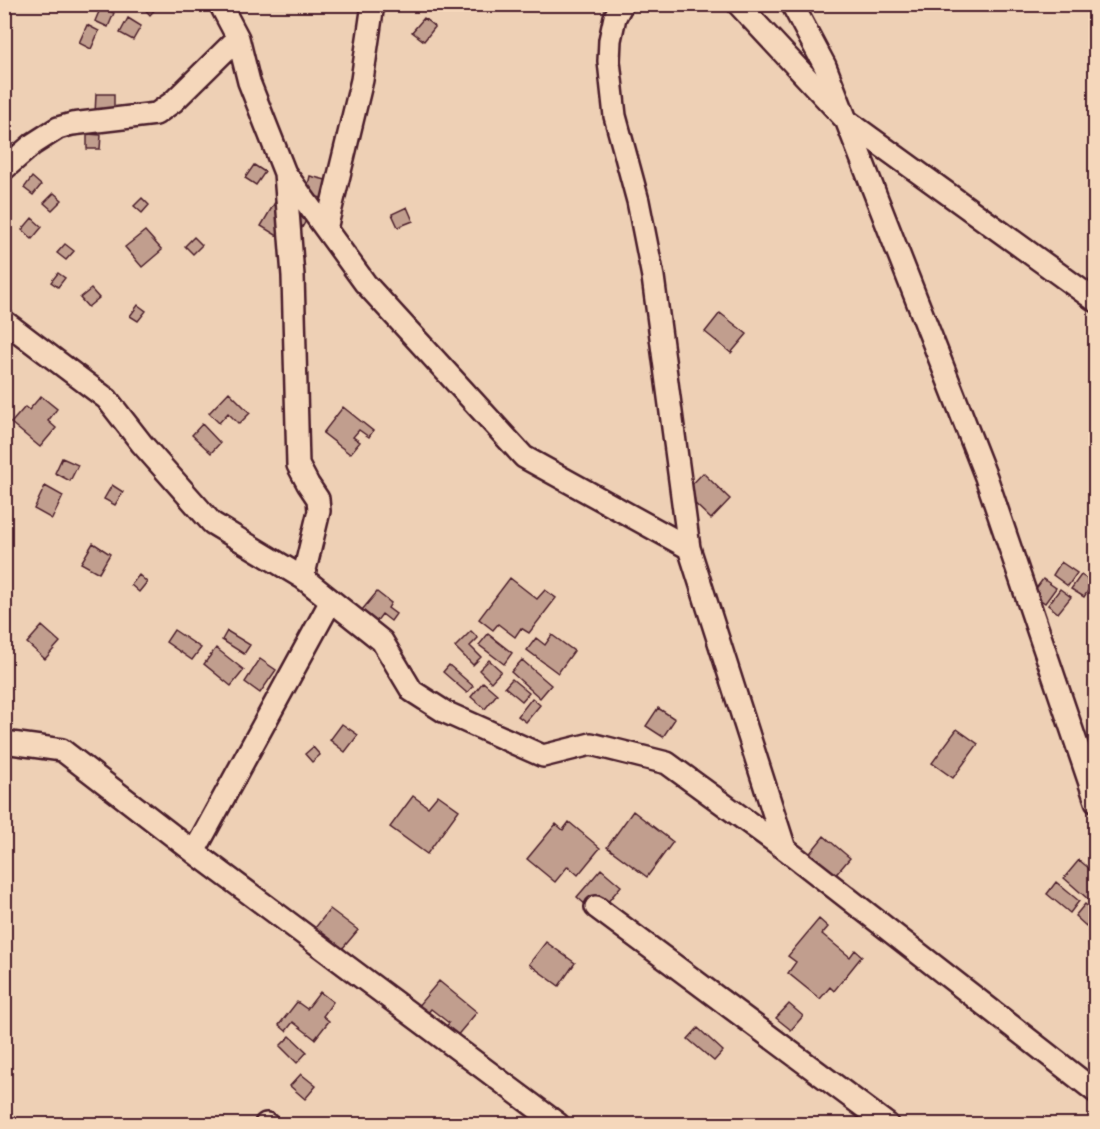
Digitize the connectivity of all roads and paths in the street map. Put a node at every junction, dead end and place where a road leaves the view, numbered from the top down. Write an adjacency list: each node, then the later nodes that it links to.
1 (220, 4): 6 (street)
2 (373, 4): 10 (street)
3 (622, 4): 13 (street)
4 (738, 4): 7 (street)
5 (792, 4): 7 (street)
6 (238, 38): 8 (street); 9 (street)
7 (846, 120): 11 (street); 17 (street)
8 (4, 170)
9 (285, 173): 10 (street); 14 (street)
10 (326, 229): 13 (street)
11 (1095, 301)
12 (4, 321): 14 (street)
13 (689, 548): 18 (street)
14 (303, 578): 15 (street)
15 (331, 601): 18 (street); 19 (street)
16 (4, 742): 19 (street)
17 (1095, 801)
18 (784, 849): 21 (street)
19 (194, 852): 22 (street)
20 (597, 907): 23 (street)
21 (1095, 1092)
22 (558, 1125)
23 (887, 1125)

